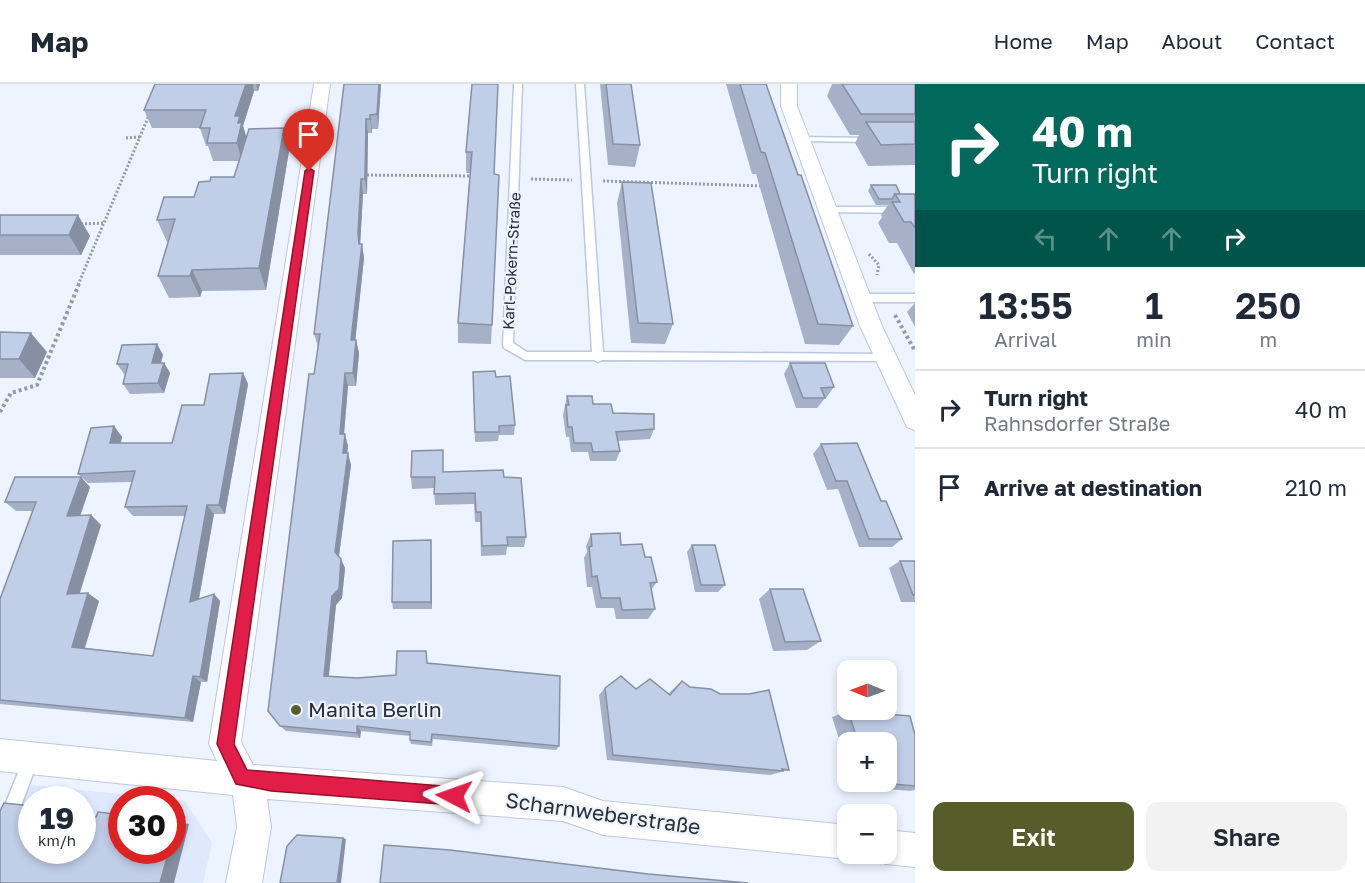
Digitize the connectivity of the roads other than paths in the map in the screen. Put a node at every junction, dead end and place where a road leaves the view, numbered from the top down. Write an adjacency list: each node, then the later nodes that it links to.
1 (322, 84): 16 (street)
2 (518, 84): 11 (lane, Karl-Pokern-Straße)
3 (580, 84): 11 (lane)
4 (789, 84): 5 (street)
5 (801, 139): 6 (lane); 7 (street)
6 (879, 140)
7 (827, 210): 8 (lane); 9 (street)
8 (915, 210)
9 (860, 298): 10 (lane); 12 (street)
10 (915, 298)
11 (598, 358): 12 (lane, Karl-Pokern-Straße)
12 (886, 358): 13 (street)
13 (915, 420)
14 (0, 755): 15 (street, Scharnweberstraße)
15 (31, 758): 16 (street, Scharnweberstraße); 17 (lane)
16 (242, 778): 18 (street, Scharnweberstraße); 21 (street)
17 (13, 805)
18 (837, 841)
19 (897, 848): 20 (street)
20 (915, 849)
21 (244, 883)

